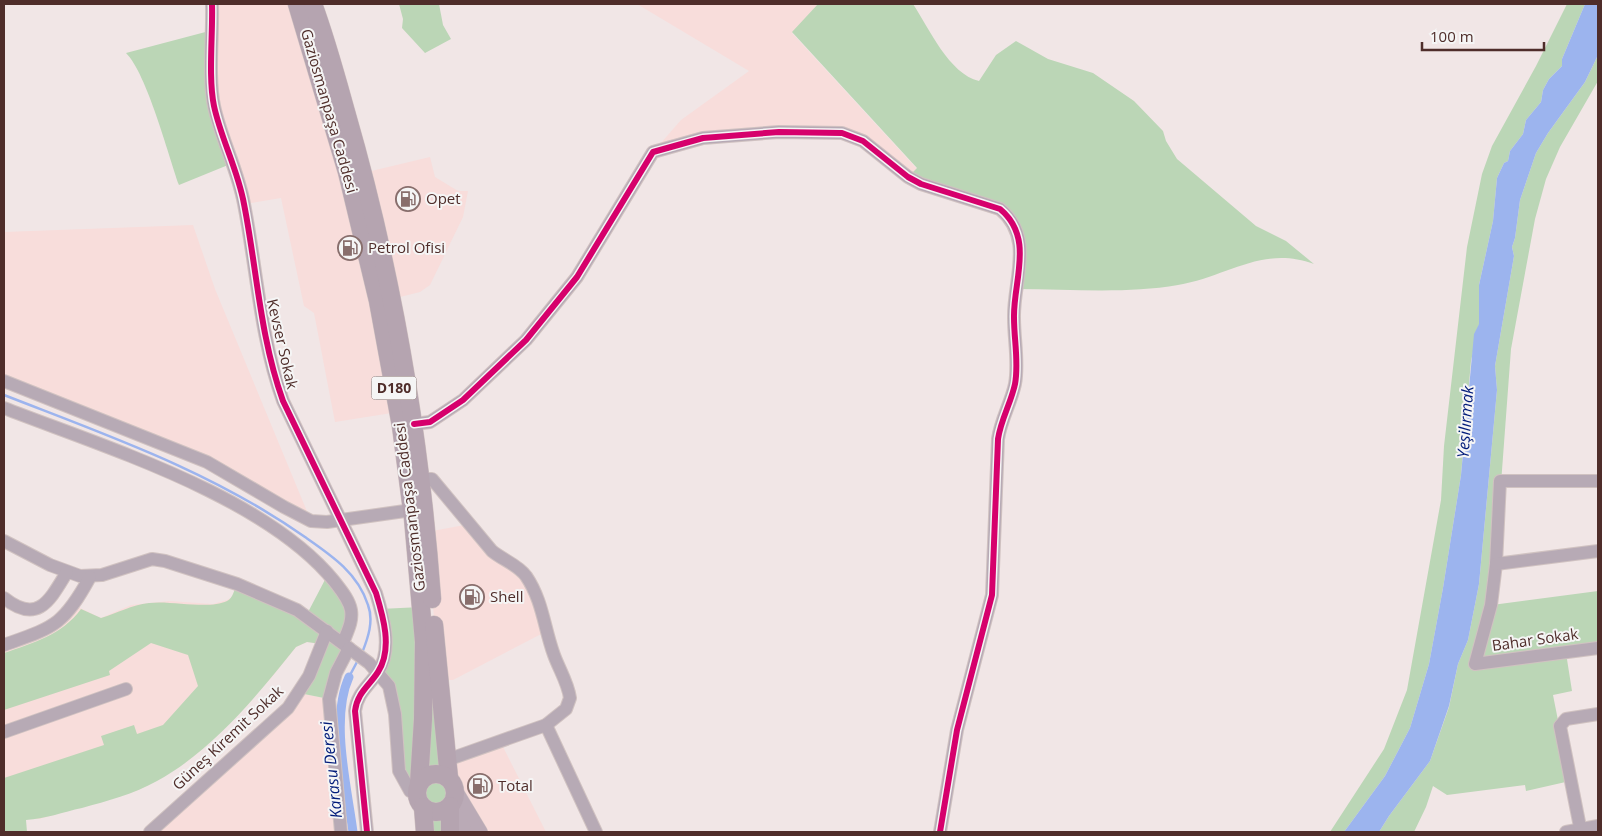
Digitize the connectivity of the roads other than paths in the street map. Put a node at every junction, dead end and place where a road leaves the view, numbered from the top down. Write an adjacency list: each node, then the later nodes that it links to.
1 (212, 4): 10 (street, Kevser Sokak)
2 (298, 4): 9 (highway, Gaziosmanpaşa Caddesi / D180)
3 (313, 4): 6 (highway, Gaziosmanpaşa Caddesi / D180)
4 (4, 381): 10 (street)
5 (4, 408): 19 (street)
6 (414, 424): 7 (highway, Gaziosmanpaşa Caddesi / D180); 39 (street)
7 (422, 480): 24 (street); 26 (highway, Gaziosmanpaşa Caddesi / D180)
8 (1598, 481): 13 (street)
9 (412, 510): 10 (street); 28 (highway, Gaziosmanpaşa Caddesi / D180)
10 (341, 520): 21 (street, Kevser Sokak)
11 (4, 541): 14 (street)
12 (1598, 551): 13 (street)
13 (1496, 564): 20 (street, Bahar Sokak)
14 (67, 572): 15 (street); 16 (street)
15 (90, 577): 17 (street); 18 (street)
16 (4, 598)
17 (327, 631): 19 (street); 31 (street, Güneş Kiremit Sokak)
18 (4, 646)
19 (349, 647): 21 (street); 32 (street)
20 (1598, 648)
21 (374, 667): 28 (street); 33 (street)
22 (126, 689): 25 (street)
23 (1598, 714): 30 (street)
24 (546, 725): 26 (street); 38 (street)
25 (4, 732)
26 (447, 760): 27 (highway, Gaziosmanpaşa Caddesi / D180)
27 (452, 792): 28 (highway); 28 (highway); 35 (highway, D180); 36 (main road, Gaziosmanpaşa Caddesi); 37 (main road, Gaziosmanpaşa Caddesi)
28 (420, 794): 34 (highway, D180)
29 (1598, 826): 30 (street)
30 (1581, 831): 40 (street)
31 (150, 832)
32 (342, 832)
33 (367, 832)
34 (426, 832)
35 (450, 832)
36 (465, 832)
37 (480, 832)
38 (596, 832)
39 (940, 832)
40 (1566, 832)

